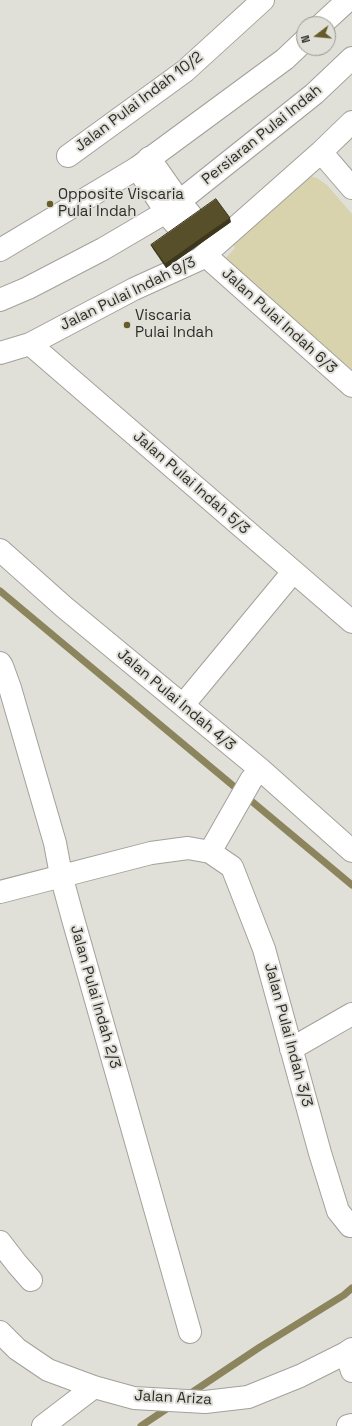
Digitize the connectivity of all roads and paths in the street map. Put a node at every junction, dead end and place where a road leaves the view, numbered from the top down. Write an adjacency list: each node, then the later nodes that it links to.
1 (263, 0): 8 (street, Jalan Pulai Indah 10/2)
2 (348, 0): 3 (street)
3 (331, 16)
4 (296, 48): 9 (street)
5 (352, 58): 11 (street, Persiaran Pulai Indah)
6 (352, 122): 7 (street, Jalan Pulai Indah 9/3)
7 (321, 152): 10 (street); 12 (street, Jalan Pulai Indah 9/3)
8 (68, 156)
9 (143, 163): 11 (street); 13 (street)
10 (352, 188)
11 (180, 218): 14 (street, Persiaran Pulai Indah)
12 (202, 249): 15 (street, Jalan Pulai Indah 9/3); 17 (street, Jalan Pulai Indah 6/3)
13 (0, 250)
14 (0, 300)
15 (30, 344): 16 (street, Jalan Pulai Indah 9/3); 19 (street, Jalan Pulai Indah 5/3)
16 (0, 353)
17 (352, 386)
18 (0, 550): 22 (street, Jalan Pulai Indah 4/3)
19 (293, 572): 20 (street, Jalan Pulai Indah 5/3); 22 (street)
20 (352, 622)
21 (0, 663): 26 (street, Jalan Pulai Indah 2/3)
22 (182, 705): 23 (street, Jalan Pulai Indah 4/3)
23 (258, 771): 24 (street, Jalan Pulai Indah 4/3); 25 (street)
24 (352, 851)
25 (210, 852): 26 (street, Jalan Pulai Indah 3/3); 29 (street, Jalan Pulai Indah 3/3)
26 (61, 876): 27 (street, Jalan Pulai Indah 3/3); 34 (street, Jalan Pulai Indah 2/3)
27 (0, 892)
28 (352, 1014): 29 (street)
29 (292, 1049): 30 (street, Jalan Pulai Indah 3/3)
30 (352, 1226)
31 (0, 1242): 32 (street)
32 (31, 1280)
33 (0, 1332): 36 (street, Jalan Ariza)
34 (190, 1332)
35 (350, 1358): 36 (street, Jalan Ariza)
36 (94, 1387): 38 (street)
37 (352, 1425): 39 (street)
38 (43, 1426)
39 (348, 1426)

